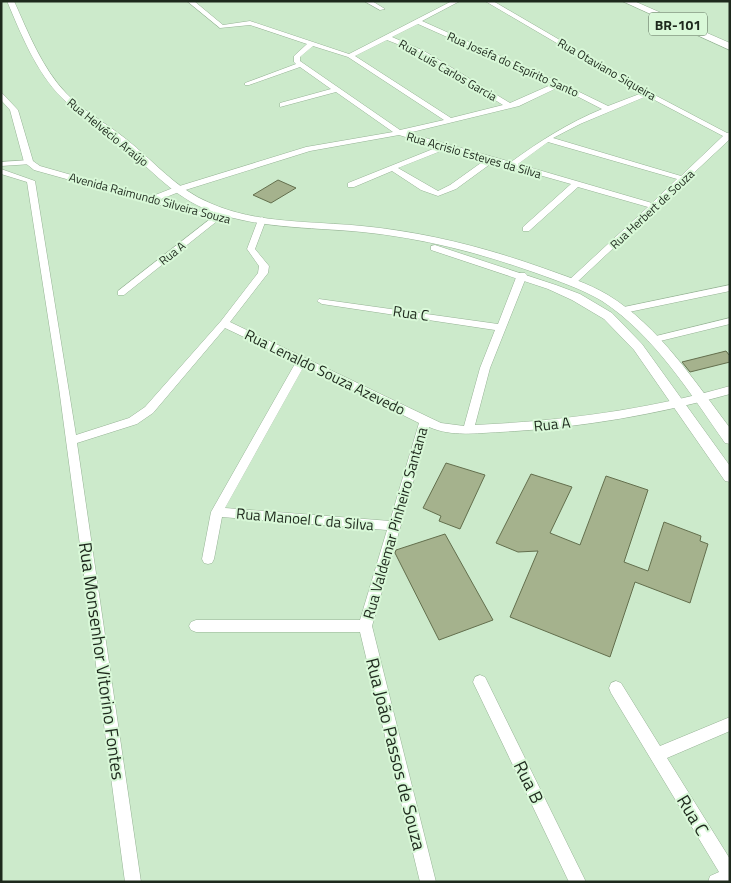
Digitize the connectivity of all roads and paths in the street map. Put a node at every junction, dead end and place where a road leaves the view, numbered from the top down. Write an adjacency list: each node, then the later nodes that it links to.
1 (10, 1): 37 (street, Rua Helvécio Araújo)
2 (190, 1): 10 (street)
3 (368, 1): 7 (street)
4 (457, 1): 8 (street)
5 (488, 1): 17 (street, Rua Otaviano Siqueira)
6 (626, 1): 11 (highway, BR-101)
7 (382, 10)
8 (417, 21): 9 (street); 15 (street, Rua Joséfa do Espírito Santo)
9 (386, 36): 12 (street); 20 (street, Rua Luís Carlos Garcia)
10 (312, 42): 12 (street); 13 (street)
11 (730, 47)
12 (350, 56): 22 (street)
13 (300, 65): 14 (street); 16 (street)
14 (247, 84)
15 (559, 84): 20 (street); 21 (street, Rua Joséfa do Espírito Santo)
16 (336, 90): 19 (street); 23 (street)
17 (647, 93): 21 (street); 24 (street, Rua Otaviano Siqueira)
18 (1, 94): 30 (street)
19 (283, 105)
20 (509, 106): 22 (street)
21 (608, 109): 25 (street)
22 (449, 120): 23 (street)
23 (399, 133): 26 (street, Rua Acrisio Esteves da Silva); 37 (street, Rua Acrisio Esteves da Silva)
24 (729, 136): 33 (street, Rua Herbert de Souza)
25 (547, 139): 29 (street); 33 (street)
26 (446, 146): 27 (street, Rua Acrisio Esteves da Silva); 31 (street)
27 (492, 159): 29 (street, Rua Acrisio Esteves da Silva); 31 (street)
28 (1, 164): 30 (street)
29 (512, 165): 36 (street, Rua Acrisio Esteves da Silva)
30 (36, 167): 34 (street); 39 (street, Avenida Raimundo Silveira Souza)
31 (392, 168): 35 (street)
32 (1, 171): 34 (street)
33 (684, 179): 41 (street, Rua Herbert de Souza)
34 (31, 181): 63 (street, Rua Monsenhor Vitorino Fontes)
35 (351, 184)
36 (576, 184): 41 (street, Rua Acrisio Esteves da Silva); 45 (street)
37 (176, 190): 38 (street, Rua Helvécio Araújo); 39 (street, Rua Acrisio Esteves da Silva)
38 (189, 197): 40 (street); 42 (street, Rua Helvécio Araújo)
39 (152, 199): 40 (street, Avenida Raimundo Silveira Souza)
40 (176, 206): 42 (street, Avenida Raimundo Silveira Souza)
41 (655, 206): 47 (street, Rua Herbert de Souza)
42 (220, 215): 43 (street, Rua Helvécio Araújo); 44 (street, Avenida Raimundo Silveira Souza); 49 (street, Rua A)
43 (247, 218): 44 (street, Avenida Raimundo Silveira Souza)
44 (260, 223): 46 (street, Avenida Raimundo Silveira Souza); 47 (street, Avenida Raimundo Silveira Souza); 53 (street)
45 (526, 229)
46 (522, 275): 54 (street); 59 (street, Avenida Raimundo Silveira Souza)
47 (572, 282): 51 (street, Avenida Raimundo Silveira Souza)
48 (730, 288): 51 (street)
49 (121, 293)
50 (322, 301): 54 (street, Rua C)
51 (624, 310): 55 (street, Avenida Raimundo Silveira Souza)
52 (730, 321): 55 (street)
53 (224, 323): 56 (street, Rua Lenaldo Souza Azevedo); 63 (street)
54 (499, 327): 61 (street)
55 (652, 340): 58 (street, Avenida Raimundo Silveira Souza)
56 (302, 361): 60 (street, Rua Lenaldo Souza Azevedo); 65 (street, Rua Manoel C da Silva)
57 (730, 390): 58 (street, Rua A)
58 (700, 397): 59 (street, Rua A); 62 (street, Avenida Raimundo Silveira Souza)
59 (680, 404): 61 (street, Rua A); 64 (street, Avenida Raimundo Silveira Souza)
60 (425, 421): 61 (street, Rua A); 66 (street, Rua Valdemar Pinheiro Santana)
61 (468, 430)
62 (730, 439)
63 (70, 441): 75 (street, Rua Monsenhor Vitorino Fontes)
64 (730, 477)
65 (217, 512): 66 (street, Rua Manoel C da Silva); 67 (street, Rua Manoel C da Silva)
66 (393, 526): 69 (street, Rua Valdemar Pinheiro Santana)
67 (208, 560)
68 (196, 626): 69 (street)
69 (365, 626): 76 (street, Rua João Passos de Souza)
70 (480, 682): 77 (street, Rua B)
71 (616, 688): 73 (street, Rua C)
72 (730, 724): 73 (street)
73 (657, 755): 74 (street, Rua C)
74 (730, 875): 78 (street)
75 (133, 882)
76 (428, 882)
77 (578, 882)
78 (716, 882)

